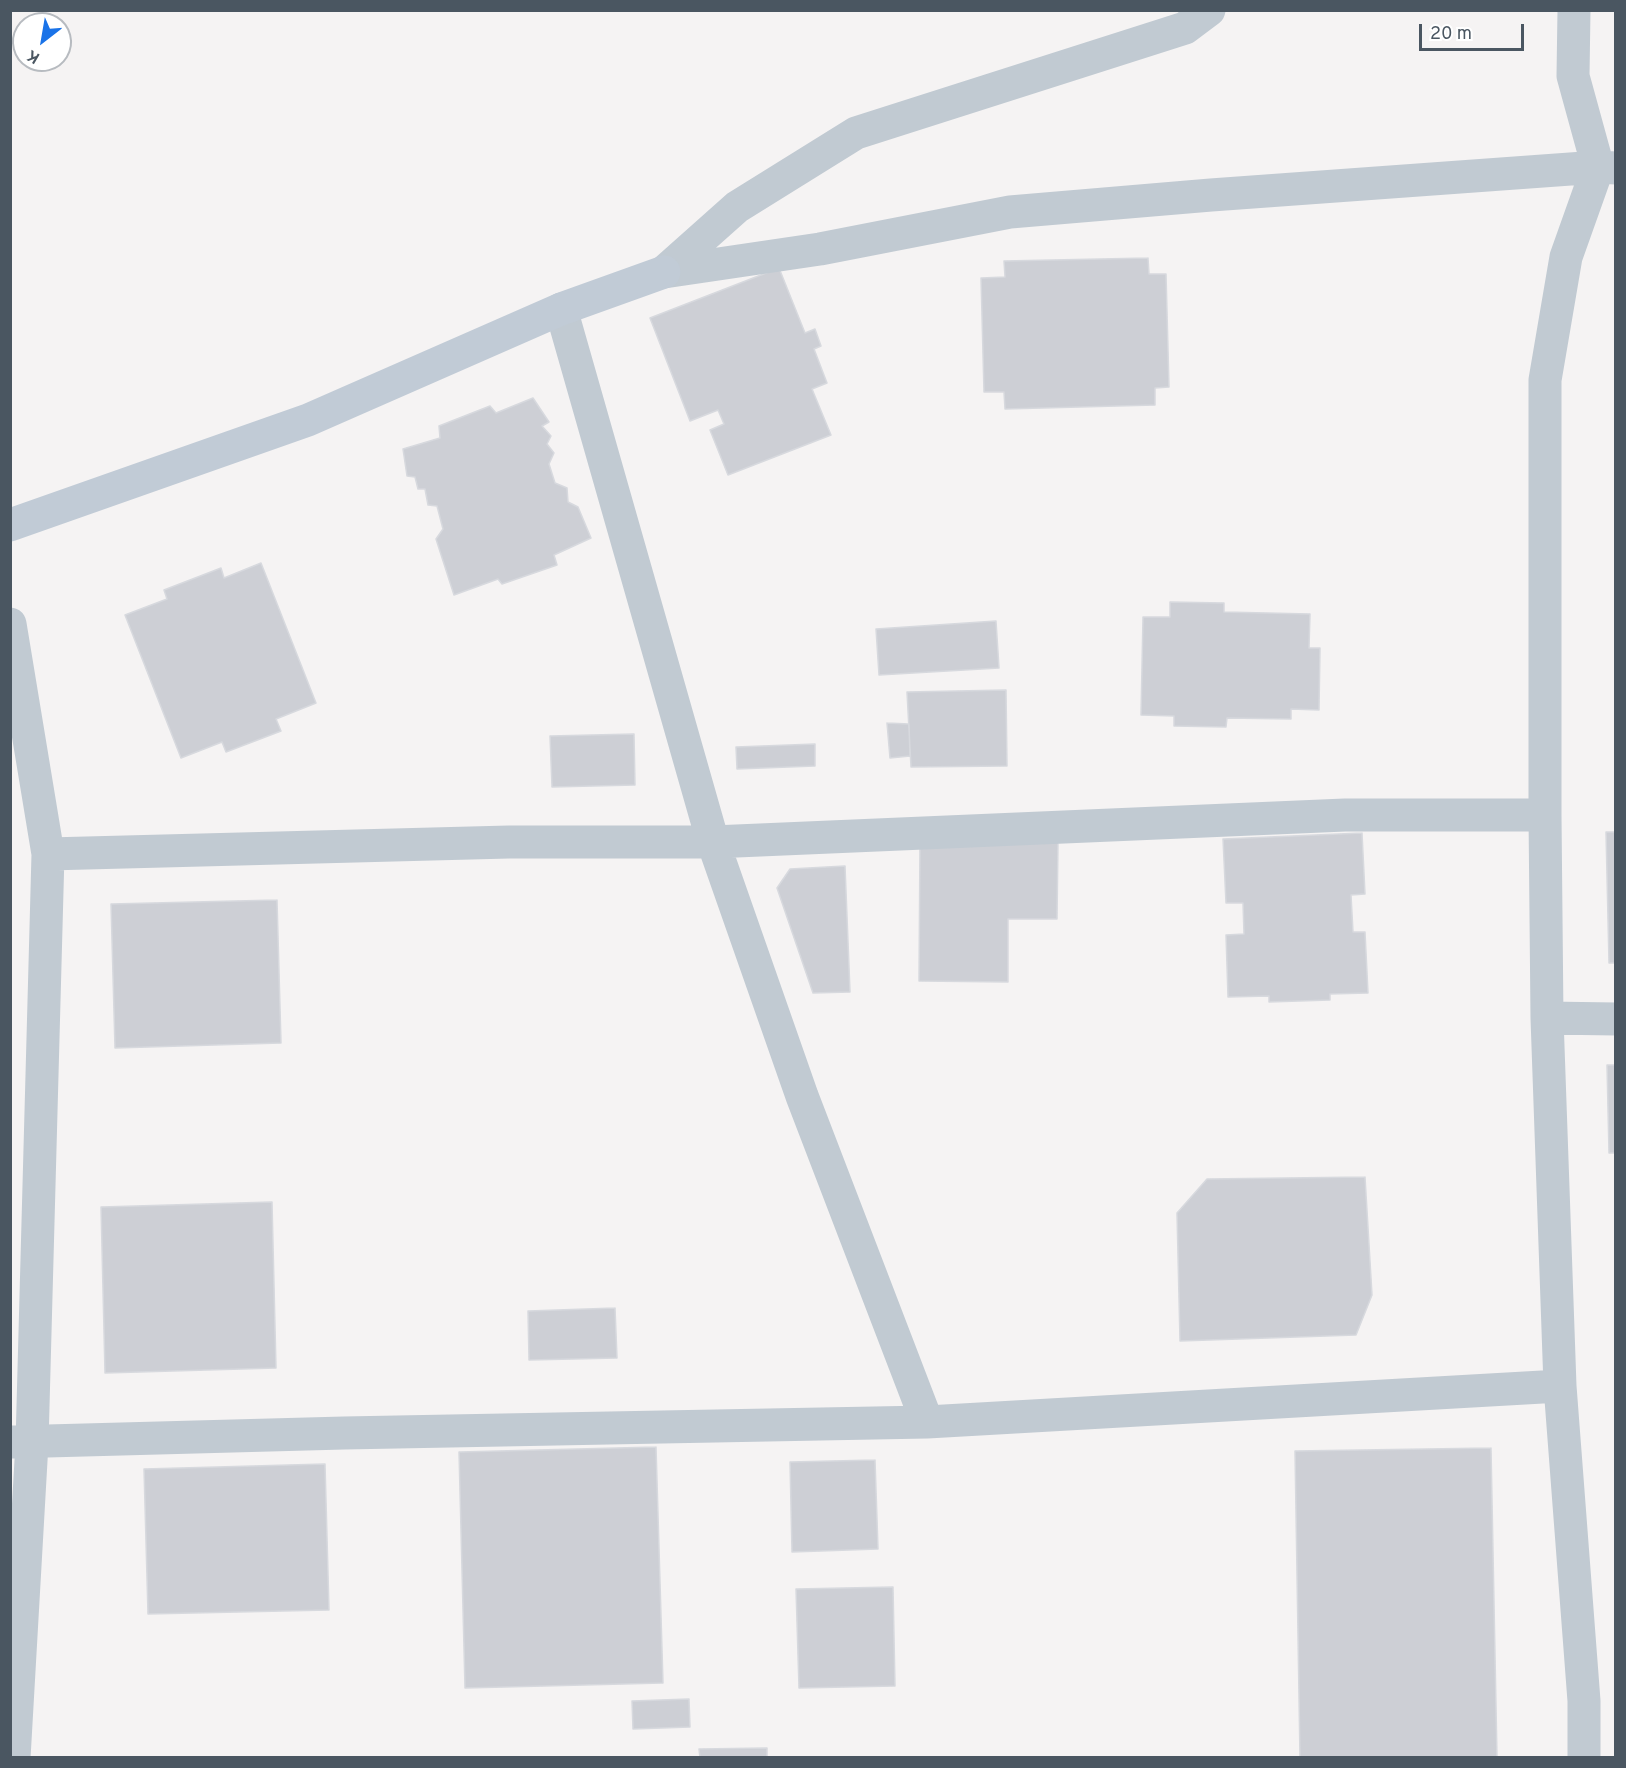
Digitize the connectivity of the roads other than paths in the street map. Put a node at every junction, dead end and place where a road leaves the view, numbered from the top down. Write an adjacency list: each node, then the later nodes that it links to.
1 (1209, 10): 4 (street)
2 (1574, 10): 3 (street)
3 (1607, 168): 4 (street); 8 (street)
4 (664, 272): 5 (street)
5 (561, 309): 6 (street); 9 (street)
6 (10, 525)
7 (10, 624): 10 (street)
8 (1545, 815): 9 (street); 11 (street)
9 (713, 842): 10 (street); 14 (street)
10 (48, 854): 15 (street)
11 (1547, 1018): 12 (street); 13 (street)
12 (1616, 1019)
13 (1560, 1386): 14 (street); 17 (street)
14 (927, 1422): 15 (street)
15 (21, 1442): 16 (street)
16 (14, 1758)
17 (1584, 1758)

